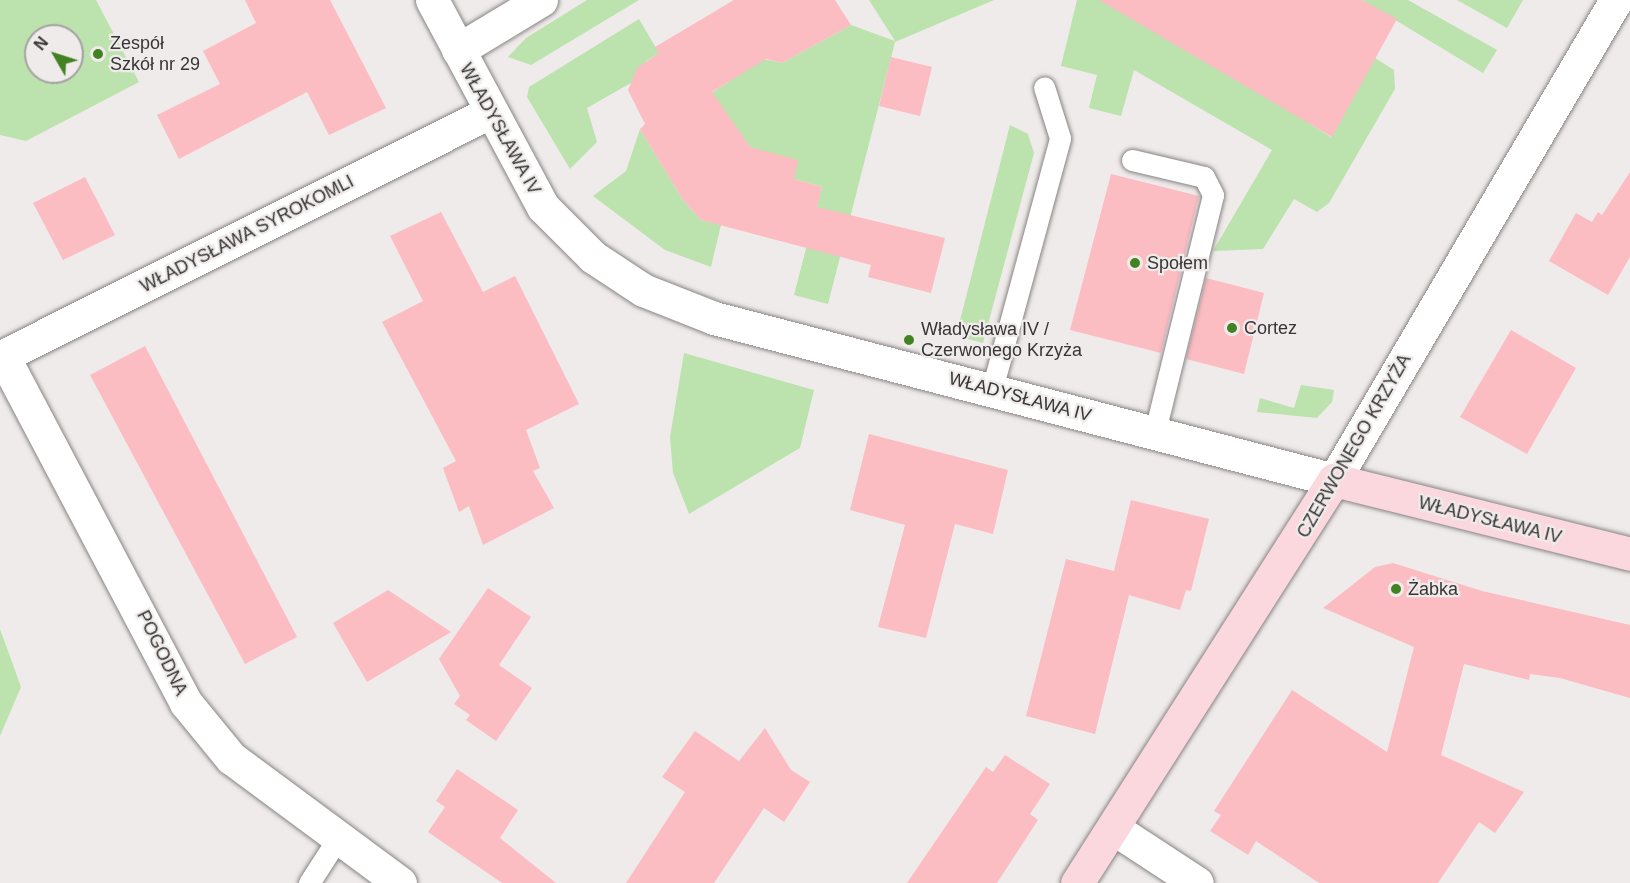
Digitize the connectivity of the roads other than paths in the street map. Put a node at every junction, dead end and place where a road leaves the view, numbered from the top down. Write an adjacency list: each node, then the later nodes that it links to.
1 (432, 0): 4 (street, WŁADYSŁAWA IV)
2 (541, 0): 4 (street)
3 (1617, 0): 11 (street, CZERWONEGO KRZYŻA)
4 (458, 50): 6 (street, WŁADYSŁAWA IV)
5 (1044, 87): 9 (lane)
6 (490, 112): 8 (street, WŁADYSŁAWA SYROKOMLI); 9 (street, WŁADYSŁAWA IV)
7 (1132, 160): 10 (lane)
8 (3, 356): 14 (street, POGODNA)
9 (992, 389): 10 (street, WŁADYSŁAWA IV)
10 (1155, 432): 11 (street, WŁADYSŁAWA IV)
11 (1334, 480): 12 (street, WŁADYSŁAWA IV); 13 (street, CZERWONEGO KRZYŻA)
12 (1630, 554)
13 (1113, 828): 17 (street, CZERWONEGO KRZYŻA); 18 (street)
14 (338, 838): 15 (lane); 16 (street, POGODNA)
15 (309, 883)
16 (400, 883)
17 (1077, 883)
18 (1197, 883)

